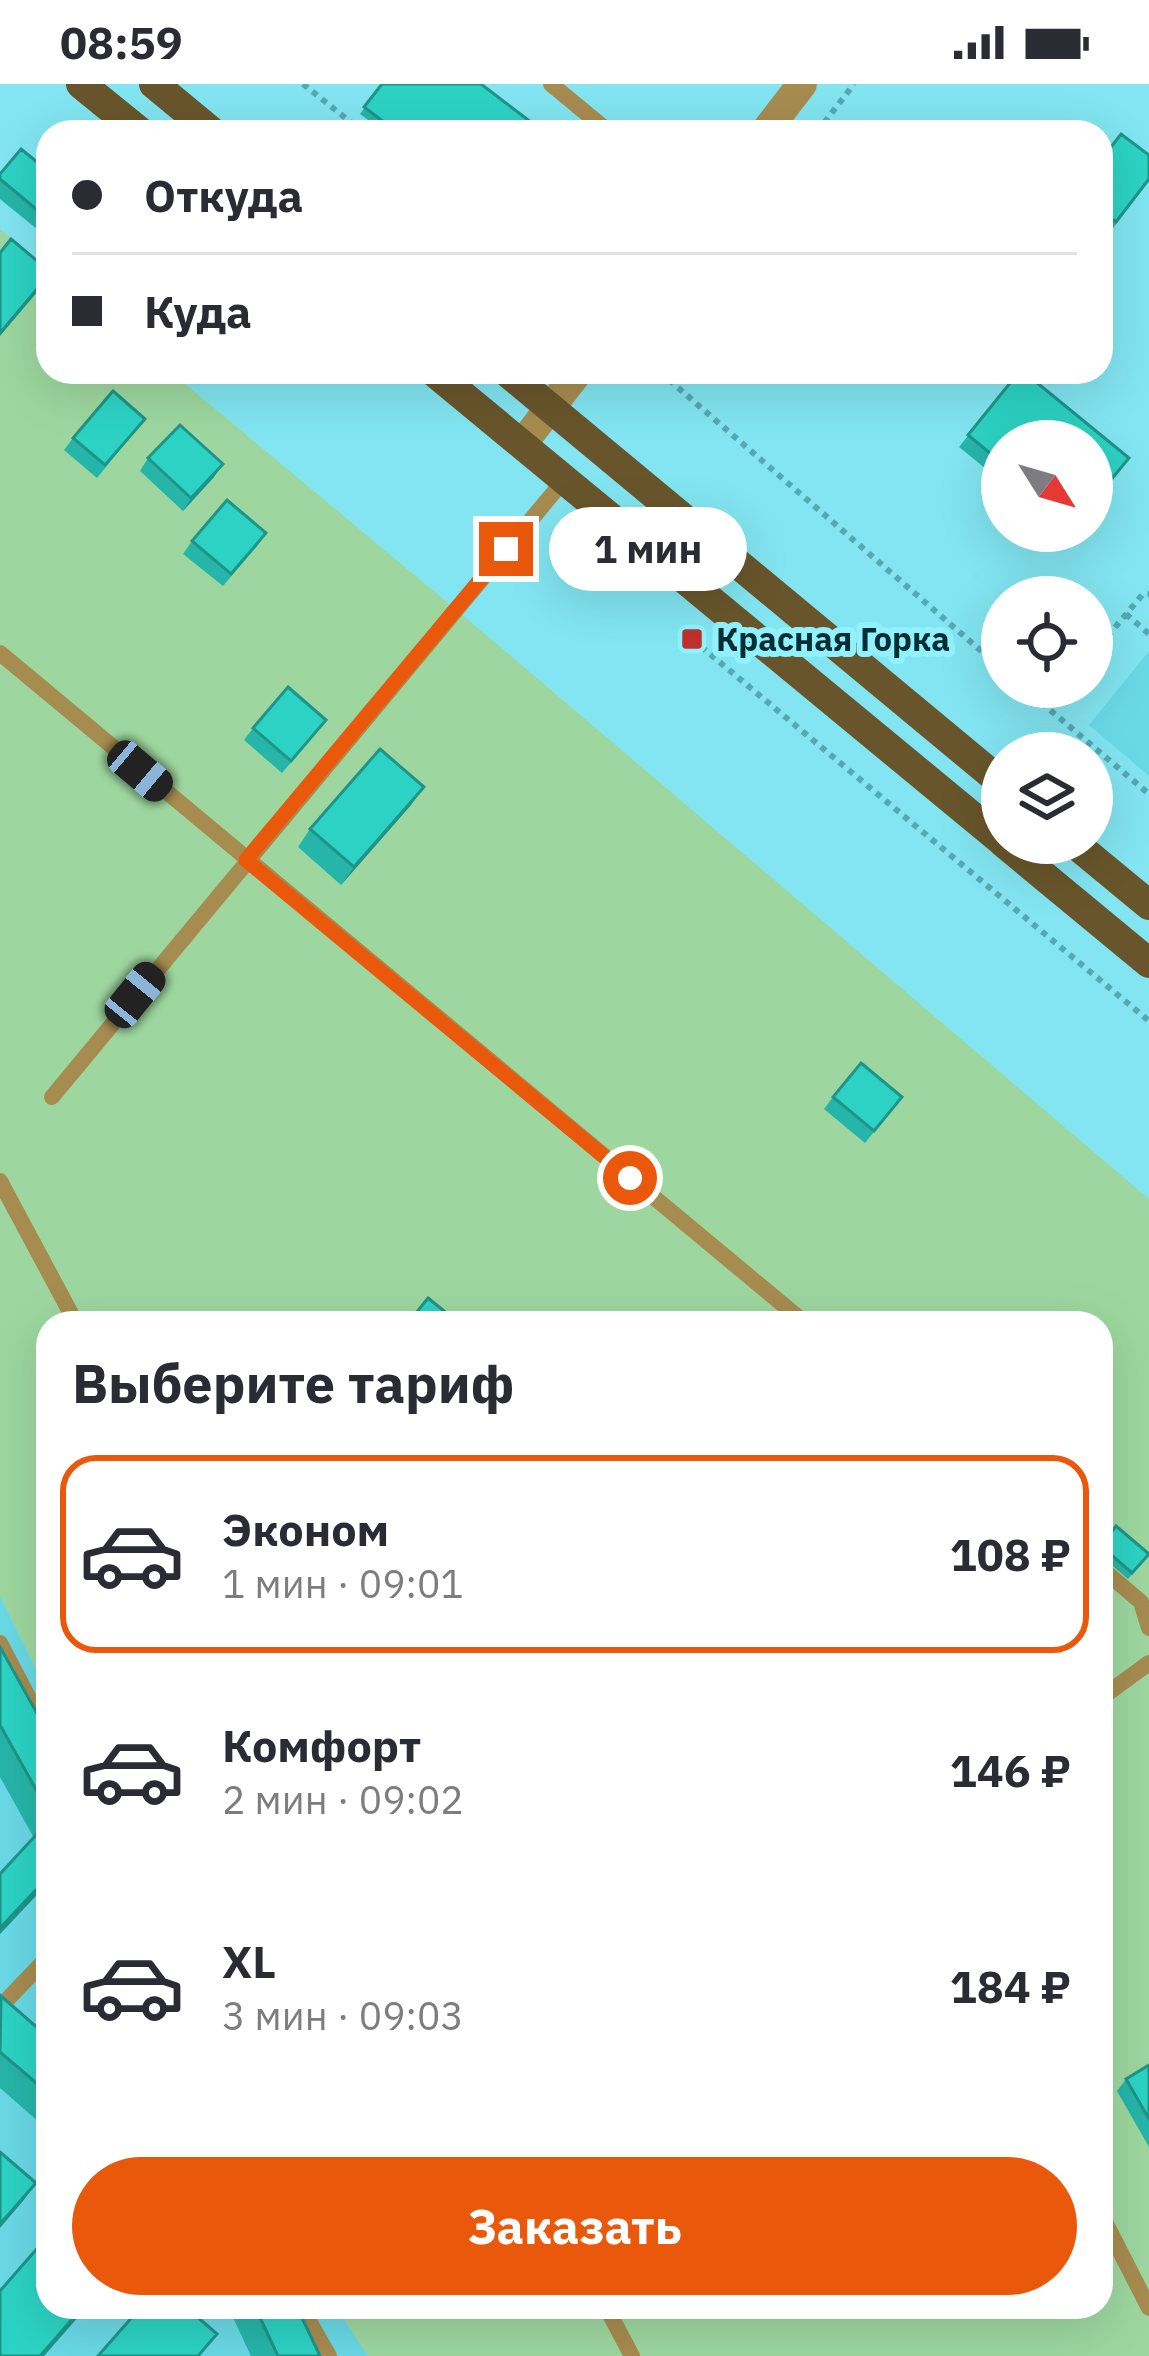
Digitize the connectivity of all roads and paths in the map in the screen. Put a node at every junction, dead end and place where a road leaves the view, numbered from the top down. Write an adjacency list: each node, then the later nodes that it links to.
1 (81, 84): 7 (main road)
2 (154, 84): 8 (main road)
3 (303, 84): 9 (path)
4 (551, 84): 10 (lane)
5 (802, 84): 11 (street)
6 (854, 84): 12 (path)
7 (125, 120)
8 (198, 120)
9 (348, 120)
10 (594, 120)
11 (774, 120)
12 (827, 120)
13 (449, 384): 18 (main road)
14 (522, 384): 17 (main road)
15 (568, 384): 17 (street)
16 (674, 384): 25 (path)
17 (550, 407): 18 (street); 28 (main road)
18 (522, 444): 19 (main road)
19 (564, 479): 30 (main road); 31 (lane)
20 (1147, 591): 21 (path)
21 (1126, 614): 22 (path); 23 (path)
22 (1113, 630)
23 (1149, 634)
24 (692, 639): 36 (path)
25 (981, 651)
26 (0, 653): 31 (lane)
27 (1047, 708): 29 (path)
28 (981, 766)
29 (1149, 794)
30 (981, 824)
31 (246, 860): 37 (lane); 40 (lane)
32 (1030, 864): 35 (main road)
33 (1099, 864): 34 (main road)
34 (1149, 905)
35 (1149, 963)
36 (1149, 1021)
37 (52, 1097)
38 (0, 1181): 39 (lane)
39 (70, 1311)
40 (791, 1311)
41 (1113, 1578): 42 (lane)
42 (1149, 1628)
43 (0, 1643): 46 (lane)
44 (1149, 1663): 45 (lane)
45 (1113, 1689)
46 (36, 1712)
47 (36, 1970): 48 (lane)
48 (0, 2007)
49 (1113, 2238): 50 (lane)
50 (1149, 2308)
51 (309, 2319): 53 (lane)
52 (612, 2319): 54 (lane)
53 (329, 2356)
54 (632, 2356)

